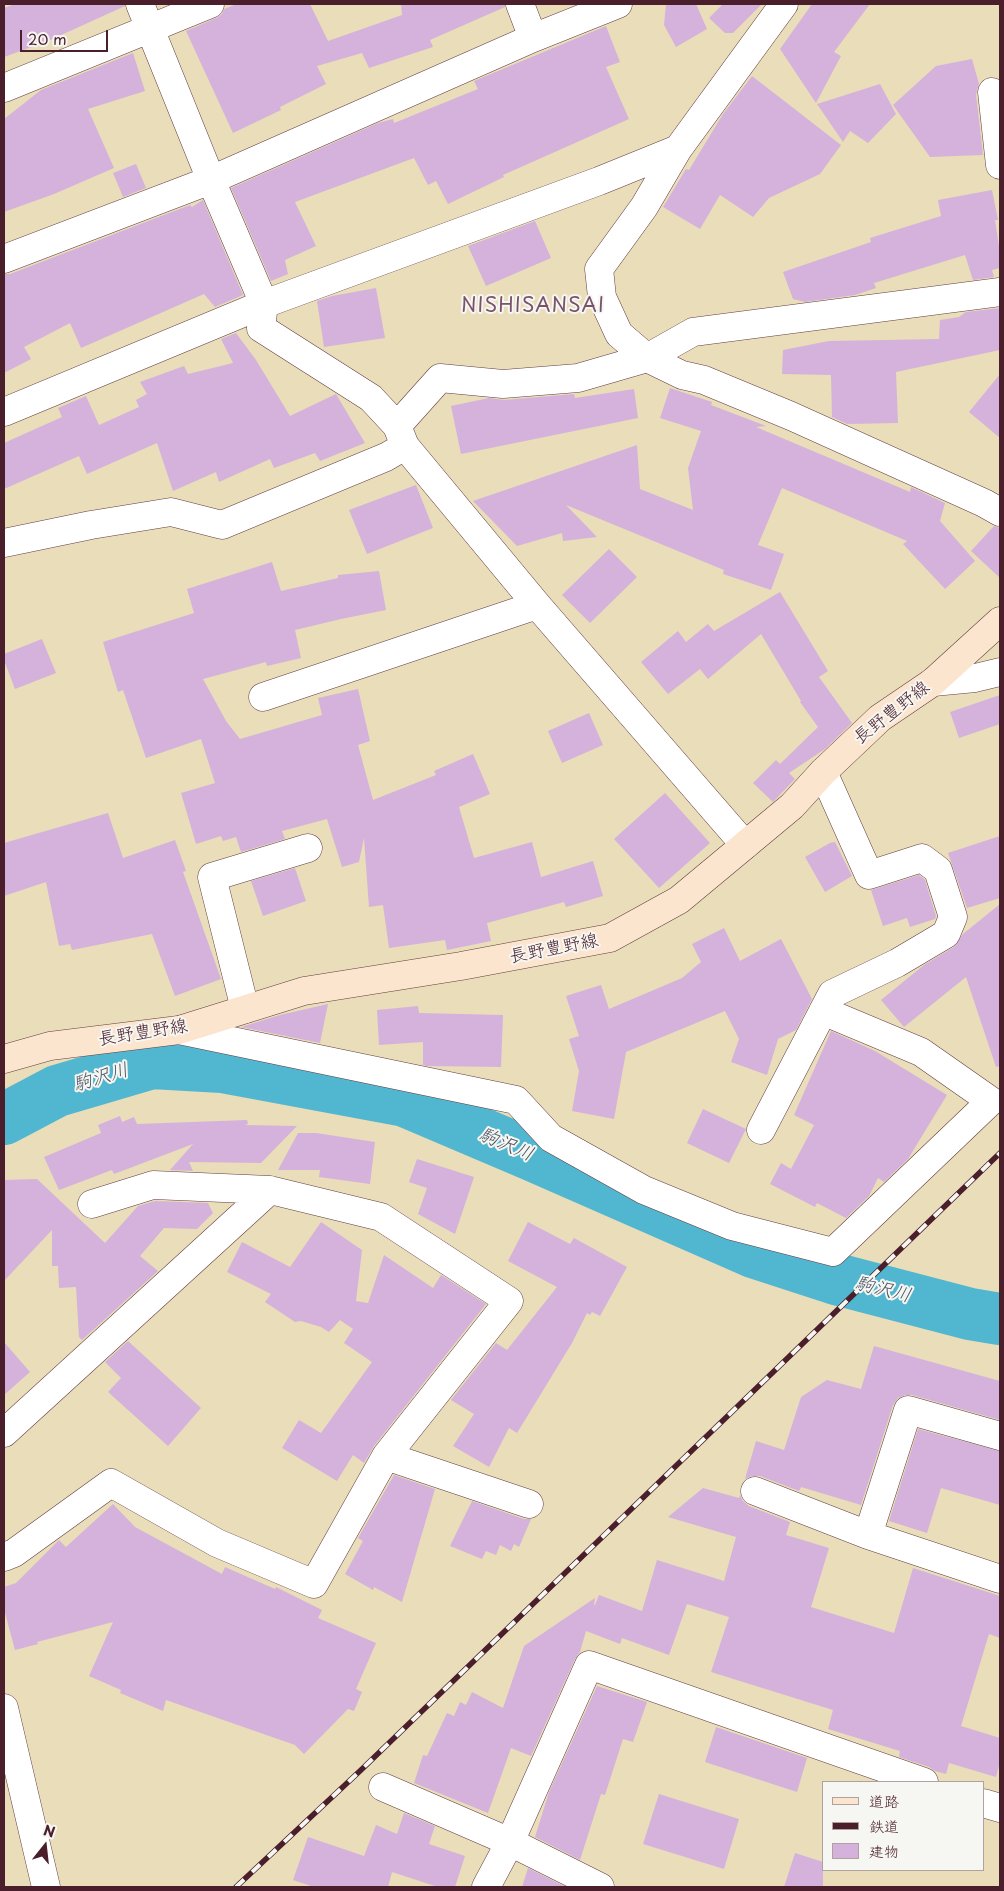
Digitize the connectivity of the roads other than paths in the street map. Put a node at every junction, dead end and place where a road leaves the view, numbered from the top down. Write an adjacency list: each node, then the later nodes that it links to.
1 (140, 4): 6 (street)
2 (210, 4): 6 (street)
3 (520, 4): 7 (street)
4 (618, 4): 7 (street)
5 (784, 4): 10 (street)
6 (150, 28): 8 (street); 12 (street)
7 (533, 38): 12 (street)
8 (4, 88)
9 (992, 92): 11 (street)
10 (678, 149): 15 (street); 16 (street)
11 (1000, 165)
12 (211, 180): 13 (street); 15 (street)
13 (4, 259)
14 (1000, 292): 16 (street)
15 (264, 304): 17 (street); 18 (street)
16 (646, 358): 18 (street); 19 (street)
17 (4, 412)
18 (401, 436): 20 (street); 21 (street)
19 (1000, 512)
20 (4, 544)
21 (537, 604): 25 (street); 27 (street)
22 (1000, 621): 24 (main road, 長野豊野線)
23 (1000, 672): 24 (street)
24 (933, 682): 26 (main road, 長野豊野線)
25 (262, 697)
26 (823, 772): 27 (main road, 長野豊野線); 30 (street)
27 (745, 845): 29 (main road, 長野豊野線)
28 (308, 848): 29 (street)
29 (245, 1009): 31 (main road, 長野豊野線)
30 (823, 1011): 31 (street); 33 (street)
31 (179, 1030): 32 (main road, 長野豊野線)
32 (4, 1059)
33 (761, 1130)
34 (270, 1190): 35 (street); 36 (street); 38 (street)
35 (92, 1204)
36 (4, 1433)
37 (1000, 1436): 41 (street)
38 (386, 1456): 40 (street); 42 (street)
39 (755, 1491): 41 (street)
40 (529, 1504)
41 (868, 1535): 43 (street)
42 (4, 1557)
43 (1000, 1579)
44 (4, 1708): 50 (street)
45 (921, 1781): 49 (street)
46 (383, 1787): 49 (street)
47 (984, 1803): 48 (street)
48 (1000, 1808)
49 (510, 1842): 51 (street); 52 (street)
50 (46, 1887)
51 (486, 1887)
52 (600, 1887)

